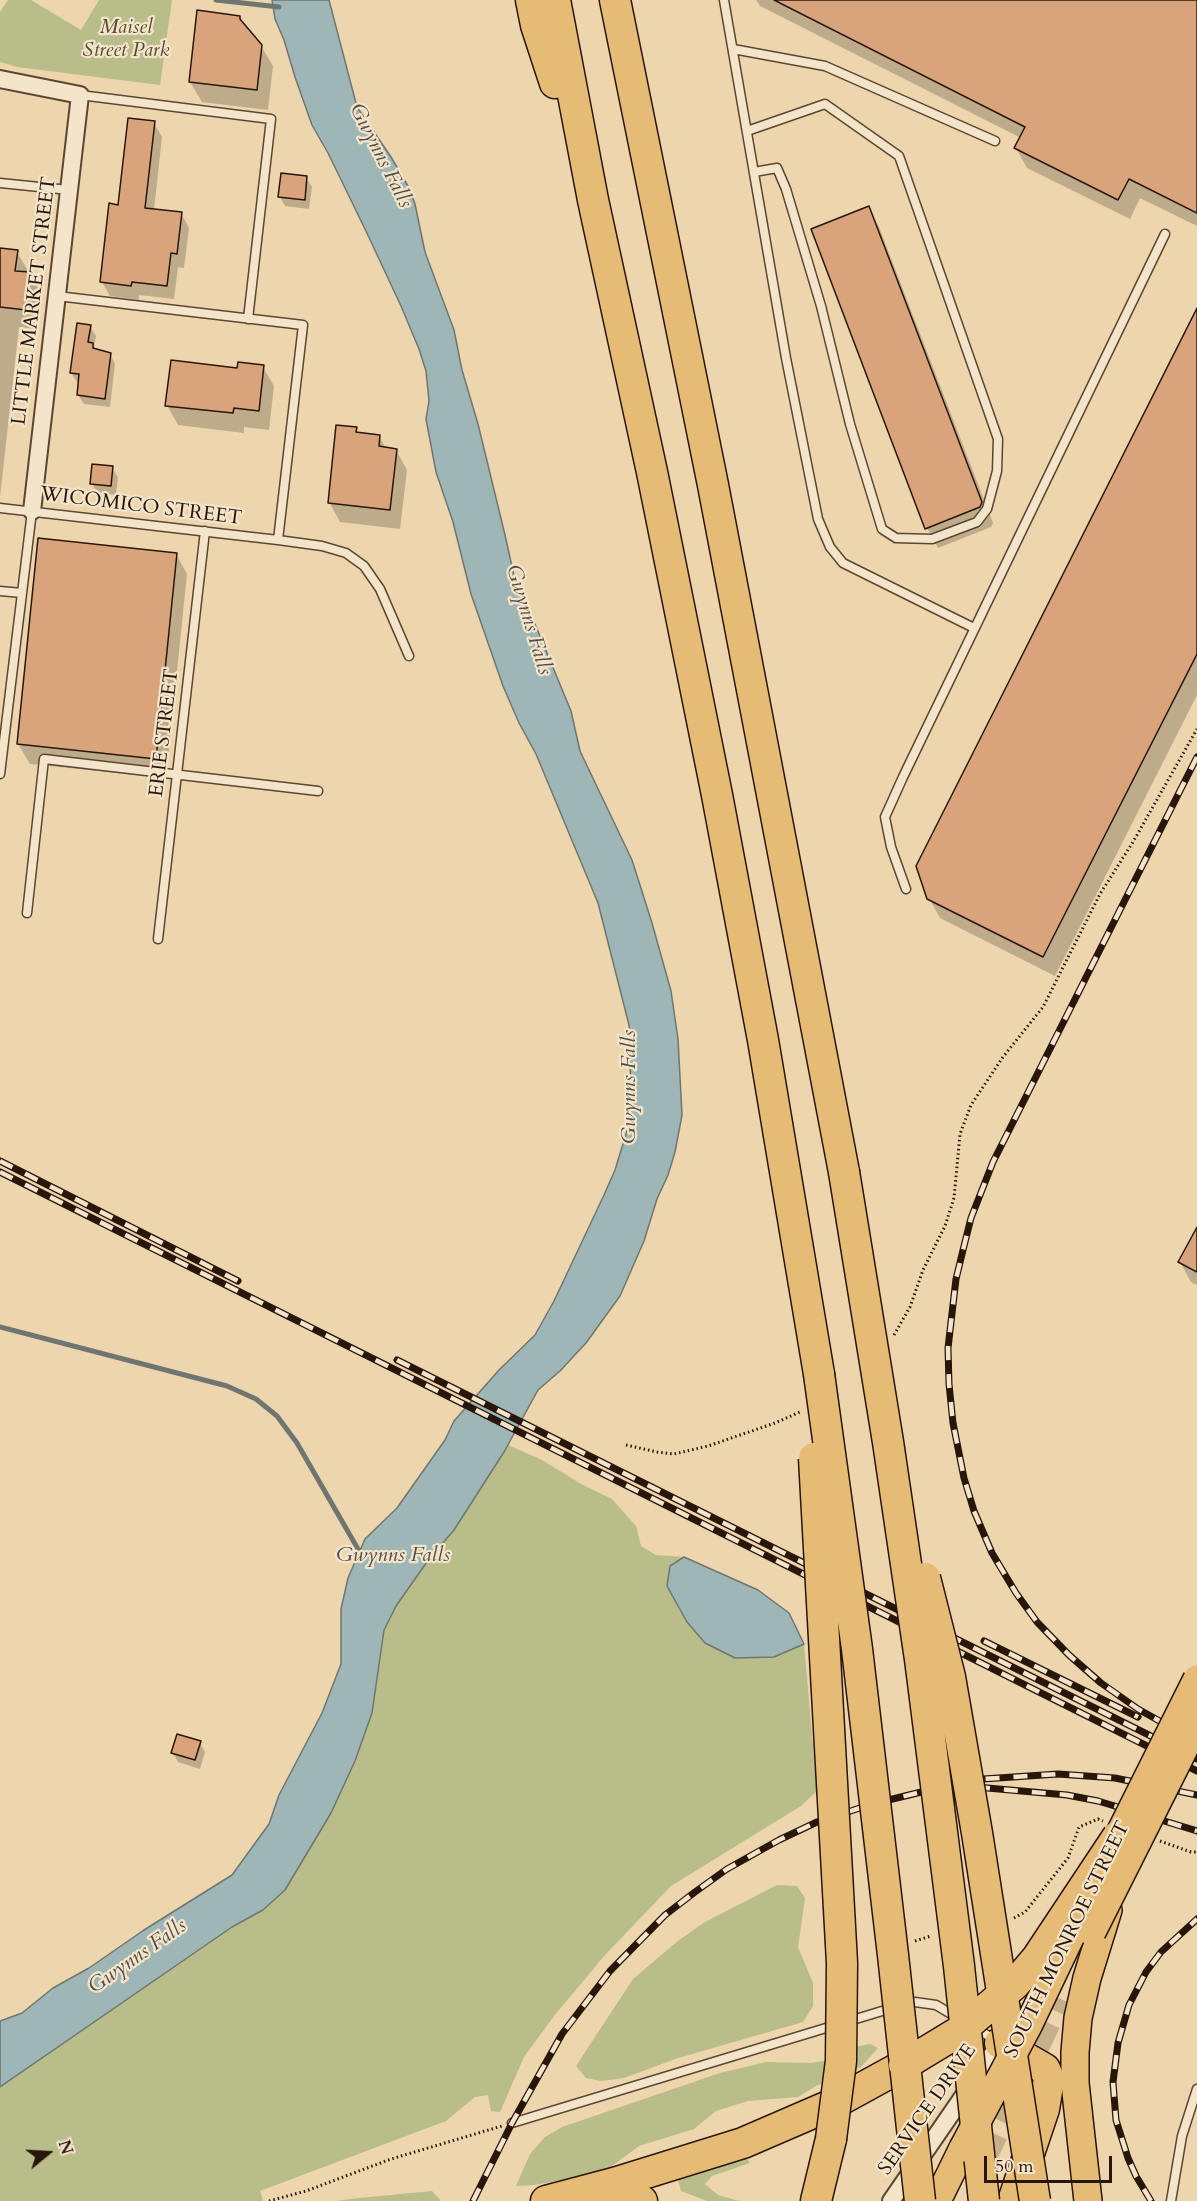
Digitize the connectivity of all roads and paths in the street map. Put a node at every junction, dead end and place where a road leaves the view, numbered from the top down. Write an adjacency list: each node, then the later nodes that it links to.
1 (531, 0): 13 (highway)
2 (555, 0): 13 (highway)
3 (615, 0): 35 (highway, bridge)
4 (724, 0): 5 (lane)
5 (733, 49): 8 (lane); 9 (lane)
6 (0, 79): 7 (street)
7 (80, 95): 12 (street, LITTLE MARKET STREET); 16 (lane)
8 (747, 131): 10 (lane); 10 (lane)
9 (995, 141)
10 (754, 172): 23 (lane)
11 (0, 183): 12 (lane)
12 (69, 190): 15 (street, LITTLE MARKET STREET)
13 (593, 200): 33 (highway)
14 (1165, 234): 23 (lane)
15 (57, 296): 16 (lane); 18 (street, LITTLE MARKET STREET)
16 (248, 319): 20 (lane)
17 (0, 508): 18 (lane, WICOMICO STREET)
18 (32, 511): 19 (lane, WICOMICO STREET); 22 (lane)
19 (205, 531): 20 (lane, WICOMICO STREET); 27 (lane, ERIE STREET)
20 (278, 540): 24 (lane, WICOMICO STREET)
21 (0, 591): 22 (lane)
22 (22, 593): 26 (lane)
23 (974, 628): 29 (lane)
24 (409, 656)
25 (1197, 729): 32 (path)
26 (0, 774)
27 (177, 774): 28 (lane); 30 (lane); 31 (lane, ERIE STREET)
28 (318, 791)
29 (906, 889)
30 (27, 913)
31 (159, 939)
32 (890, 1342)
33 (819, 1374): 50 (highway, bridge); 52 (highway, bridge)
34 (807, 1409): 36 (path)
35 (888, 1442): 55 (highway, bridge); 57 (highway, bridge)
36 (626, 1445)
37 (1197, 1679): 39 (main road, SOUTH MONROE STREET, bridge)
38 (1197, 1723): 40 (main road, SOUTH MONROE STREET, bridge)
39 (1118, 1836): 45 (main road, SOUTH MONROE STREET, bridge); 47 (highway, bridge)
40 (1118, 1879): 41 (main road, SOUTH MONROE STREET, bridge); 58 (main road, bridge)
41 (1059, 1998)
42 (1000, 2043): 44 (lane); 51 (street, SERVICE DRIVE); 56 (highway)
43 (1197, 2089): 59 (lane)
44 (512, 2123): 46 (path)
45 (973, 2153): 53 (main road, SOUTH MONROE STREET); 54 (main road, SOUTH MONROE STREET)
46 (269, 2201)
47 (546, 2201)
48 (574, 2201): 49 (highway)
49 (642, 2201)
50 (816, 2201)
51 (891, 2201)
52 (920, 2201)
53 (937, 2201)
54 (967, 2201)
55 (984, 2201)
56 (1013, 2201)
57 (1035, 2201)
58 (1088, 2201)
59 (1172, 2201)

